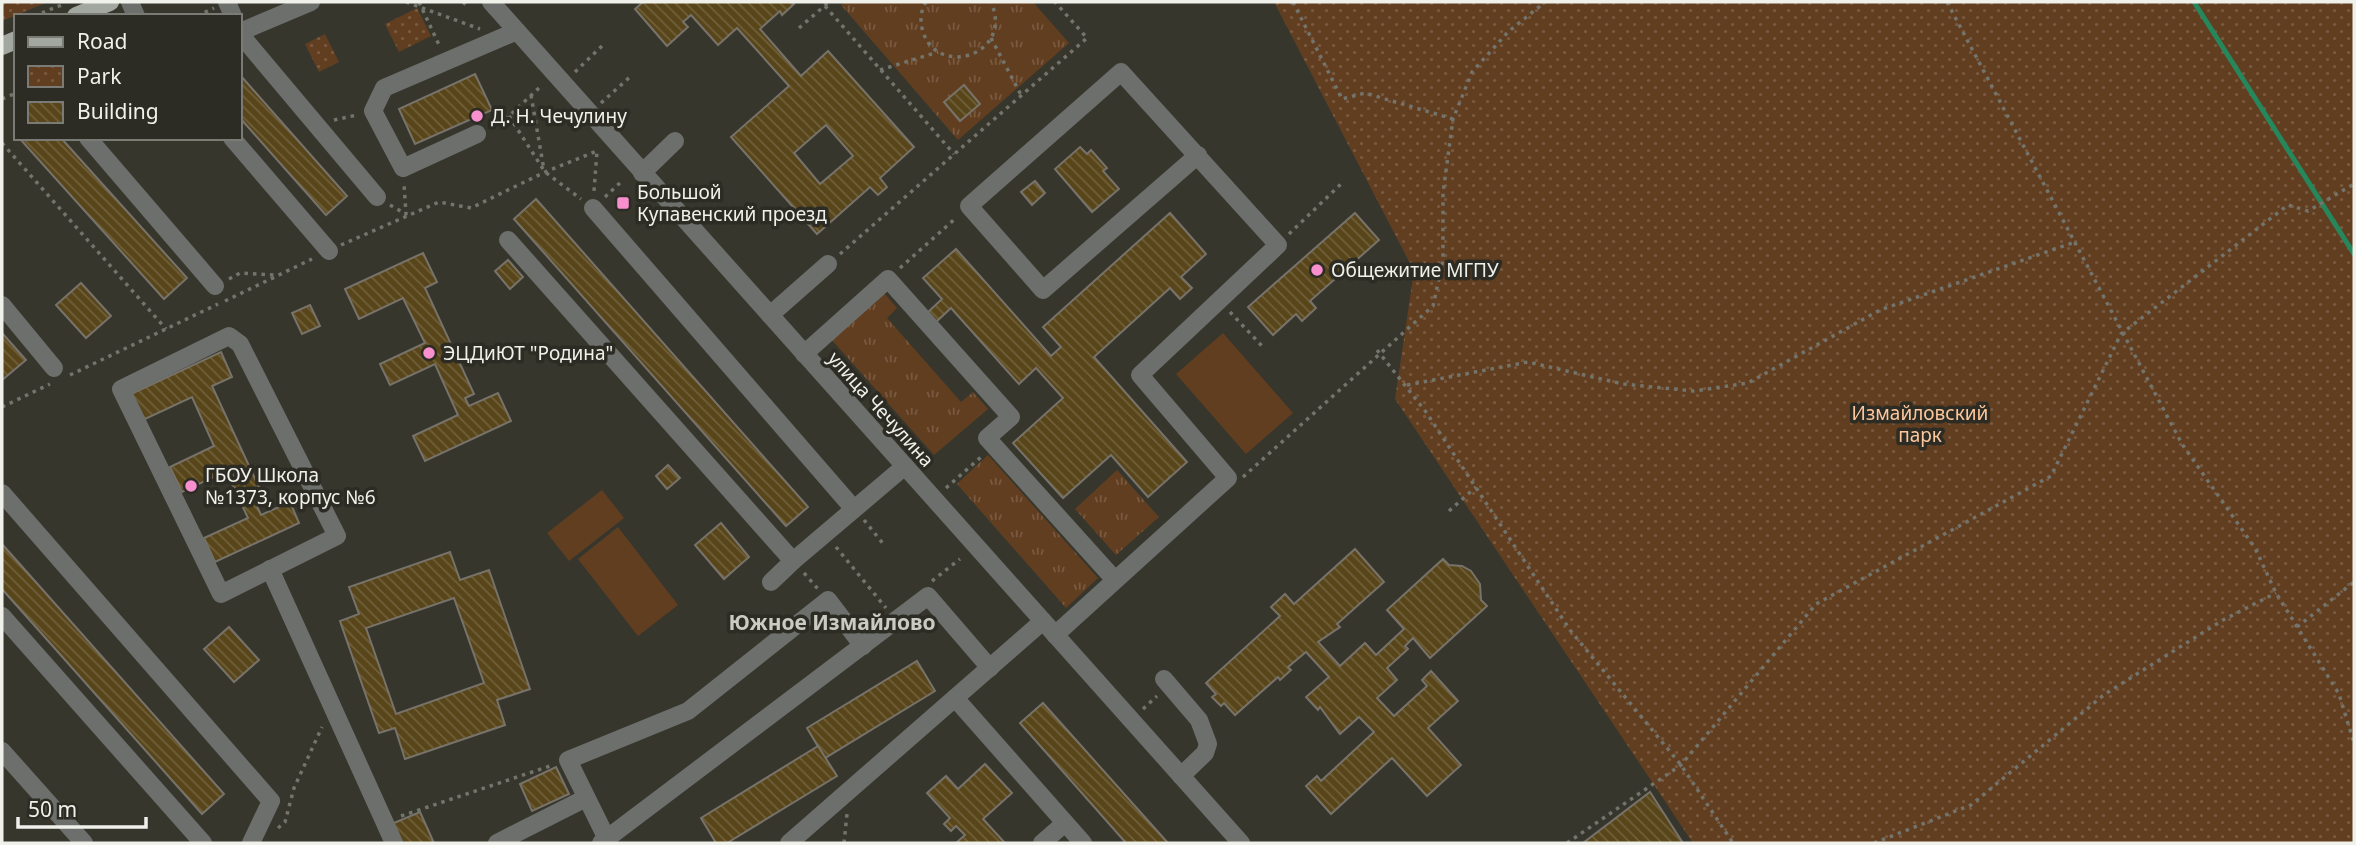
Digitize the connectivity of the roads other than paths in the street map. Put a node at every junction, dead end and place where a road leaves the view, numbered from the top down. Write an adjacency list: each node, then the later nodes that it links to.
1 (110, 2): 4 (main road)
2 (311, 2): 6 (street)
3 (491, 2): 5 (street, улица Чечулина)
4 (80, 14)
5 (517, 31): 8 (street); 13 (street, улица Чечулина)
6 (242, 32)
7 (242, 35): 14 (street)
8 (477, 134)
9 (90, 140): 19 (street)
10 (234, 140): 17 (street)
11 (675, 141): 13 (street)
12 (1198, 155): 12 (street); 29 (street)
13 (642, 173): 21 (street, улица Чечулина)
14 (377, 197)
15 (593, 208): 26 (street)
16 (508, 240): 27 (street)
17 (329, 251)
18 (828, 264): 21 (street)
19 (215, 286)
20 (2, 305): 23 (street)
21 (770, 315): 22 (street, улица Чечулина)
22 (804, 354): 24 (street, улица Чечулина); 29 (street)
23 (56, 376)
24 (905, 466): 26 (street); 32 (street, улица Чечулина)
25 (2, 493): 44 (street)
26 (853, 508): 27 (street)
27 (793, 561): 30 (street)
28 (270, 569): 28 (street); 45 (street)
29 (1115, 580): 32 (street)
30 (771, 582)
31 (2, 616): 43 (street)
32 (1049, 628): 34 (street); 38 (street, улица Чечулина)
33 (863, 646): 34 (street); 39 (street); 41 (street)
34 (990, 668): 36 (street)
35 (1164, 679): 38 (street)
36 (955, 698): 40 (street); 47 (street)
37 (2, 751): 42 (street)
38 (1181, 776): 50 (street, улица Чечулина)
39 (586, 798): 41 (street); 46 (street)
40 (1065, 823): 48 (street); 49 (street)
41 (604, 841)
42 (84, 843)
43 (203, 843)
44 (252, 843)
45 (394, 843)
46 (497, 843)
47 (789, 843)
48 (1042, 843)
49 (1083, 843)
50 (1241, 843)

